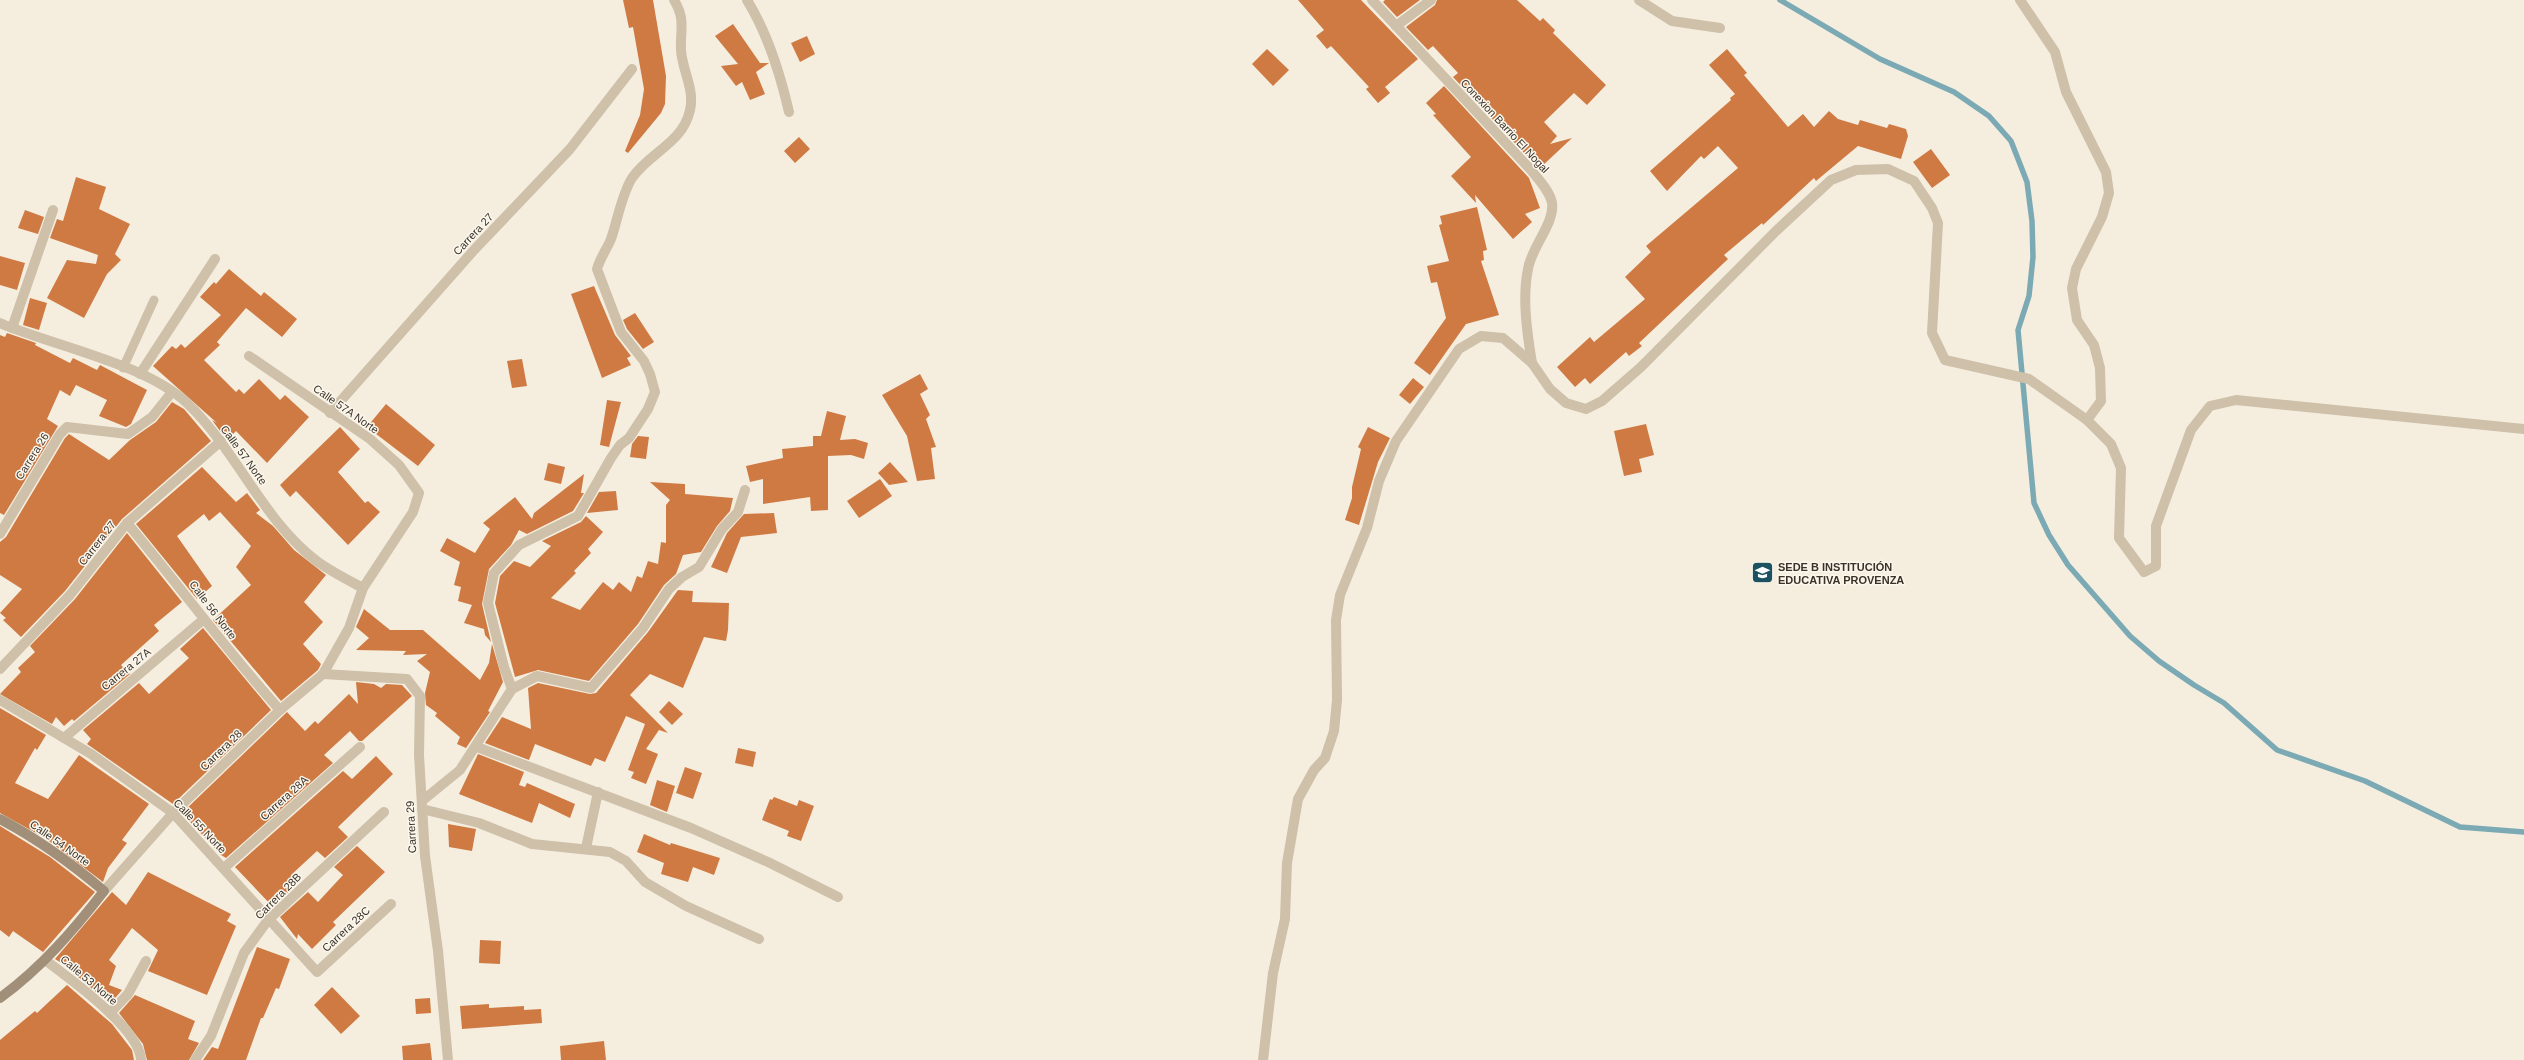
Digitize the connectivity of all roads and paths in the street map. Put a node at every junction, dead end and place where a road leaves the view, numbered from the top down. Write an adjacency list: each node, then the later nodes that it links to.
1 (674, 0): 33 (street)
2 (747, 0): 10 (street)
3 (1372, 0): 7 (street, Conexion Barrio El Nogal)
4 (1431, 0): 7 (street)
5 (1639, 0): 8 (street)
6 (2020, 0): 22 (street)
7 (1396, 26): 17 (street, Conexion Barrio El Nogal)
8 (1720, 28)
9 (632, 69): 21 (street, Carrera 27)
10 (789, 112)
11 (53, 210): 15 (street)
12 (215, 259): 19 (street)
13 (154, 300): 18 (lane)
14 (0, 324): 15 (street, Calle 57 Norte)
15 (12, 328): 18 (street, Calle 57 Norte)
16 (249, 356): 21 (street, Calle 57A Norte)
17 (1532, 363): 22 (street); 59 (street)
18 (123, 368): 19 (street, Calle 57 Norte)
19 (140, 374): 20 (street, Calle 57 Norte)
20 (172, 392): 24 (street, Calle 57 Norte); 28 (street, Carrera 26)
21 (330, 413): 26 (street, Calle 57A Norte)
22 (2087, 420): 23 (street)
23 (2524, 429)
24 (221, 441): 27 (street, Carrera 27); 29 (street, Calle 57 Norte)
25 (745, 490): 33 (street)
26 (419, 493): 29 (street, Carrera 28)
27 (128, 523): 30 (street, Calle 56 Norte); 31 (street, Carrera 27)
28 (0, 534)
29 (363, 588): 32 (street, Carrera 28)
30 (204, 619): 35 (street, Calle 56 Norte); 36 (street, Carrera 27A)
31 (0, 669)
32 (323, 674): 35 (street, Carrera 28); 40 (street, Carrera 29)
33 (512, 689): 38 (street)
34 (0, 700): 36 (street, Calle 55 Norte)
35 (280, 710): 42 (street, Carrera 28)
36 (64, 738): 42 (street, Calle 55 Norte)
37 (360, 747): 45 (street, Carrera 28A)
38 (477, 747): 39 (street); 40 (street)
39 (598, 792): 44 (street); 47 (street)
40 (422, 805): 44 (street); 58 (street, Carrera 29)
41 (384, 812): 49 (street, Carrera 28B)
42 (173, 813): 45 (street, Calle 55 Norte); 46 (street, Carrera 28)
43 (0, 819): 46 (street, Calle 54 Norte)
44 (586, 848): 50 (street)
45 (224, 868): 49 (street, Calle 55 Norte)
46 (104, 891): 51 (street, Carrera 28)
47 (838, 898)
48 (391, 904): 53 (street, Carrera 28C)
49 (268, 920): 53 (street, Calle 55 Norte); 57 (street, Carrera 28B)
50 (759, 939)
51 (45, 960): 54 (street, Carrera 28); 55 (street, Calle 53 Norte)
52 (146, 961): 55 (street)
53 (317, 972)
54 (0, 998)
55 (110, 1013): 56 (street, Calle 53 Norte)
56 (141, 1060)
57 (195, 1060)
58 (448, 1060)
59 (1263, 1060)

